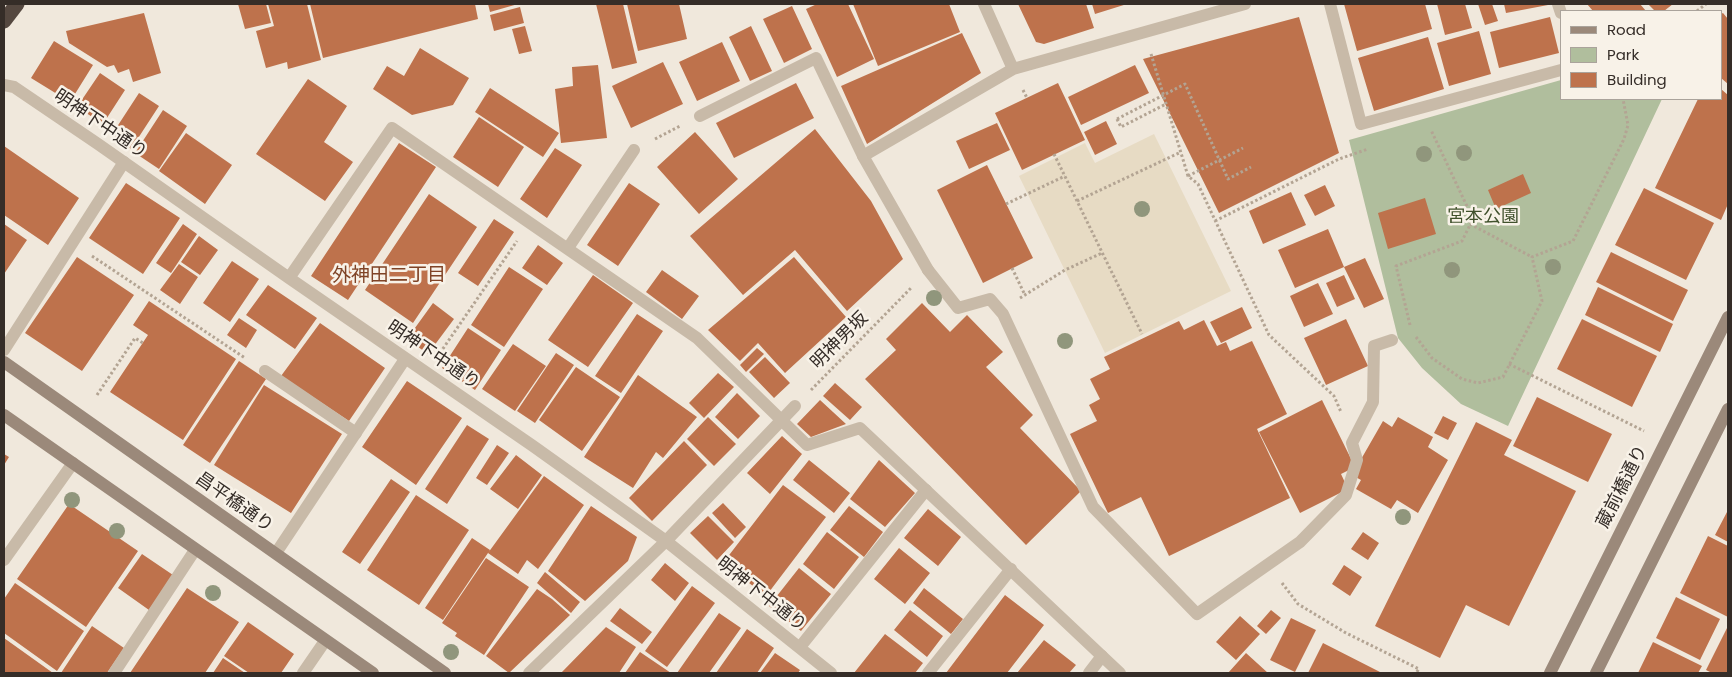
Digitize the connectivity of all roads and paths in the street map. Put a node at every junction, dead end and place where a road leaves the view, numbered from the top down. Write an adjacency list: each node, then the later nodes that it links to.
1 (16, 4): 5 (highway)
2 (984, 4): 7 (street)
3 (1245, 4): 6 (street)
4 (1330, 4): 8 (street)
5 (4, 21)
6 (1144, 32): 7 (street); 11 (path)
7 (1013, 69): 21 (street)
8 (1560, 70)
9 (4, 85): 22 (street, 明神下中通り)
10 (1623, 100): 34 (path)
11 (1166, 104): 19 (path); 23 (path, bridge)
12 (700, 116): 18 (path); 21 (street)
13 (1439, 124): 14 (path)
14 (1430, 127): 15 (path); 30 (path)
15 (1421, 130)
16 (1376, 146): 28 (path)
17 (1242, 148): 25 (path)
18 (634, 150): 32 (street)
19 (1181, 152): 25 (path); 26 (path)
20 (1054, 154): 24 (path)
21 (863, 156): 39 (street)
22 (124, 162): 31 (street); 36 (street, 明神下中通り)
23 (1251, 167)
24 (1065, 176): 26 (path); 27 (path)
25 (1188, 176): 28 (path)
26 (1077, 201): 33 (path)
27 (1006, 204)
28 (1215, 221): 57 (path)
29 (530, 222): 32 (street); 36 (street); 49 (path)
30 (1470, 224): 34 (path); 47 (path)
31 (73, 243): 44 (street); 48 (path)
32 (568, 248): 54 (street)
33 (1102, 253): 37 (path); 41 (path)
34 (1532, 257): 47 (path)
35 (1012, 268): 37 (path)
36 (289, 278): 45 (street, 明神下中通り)
37 (1024, 293): 39 (path)
38 (905, 294): 51 (path, 明神男坂)
39 (1003, 314): 64 (street)
40 (1728, 317): 79 (main road, 蔵前橋通り)
41 (1142, 334)
42 (1392, 340): 57 (street)
43 (143, 343): 50 (path)
44 (4, 350)
45 (405, 358): 49 (street, 明神下中通り); 56 (street)
46 (4, 362): 62 (main road, 昌平橋通り)
47 (1509, 364): 55 (path)
48 (265, 371): 56 (street)
49 (426, 373): 60 (street, 明神下中通り)
50 (97, 395)
51 (795, 406): 54 (street)
52 (1728, 409): 80 (main road)
53 (4, 415): 58 (main road)
54 (781, 421): 59 (street); 60 (street)
55 (1644, 431)
56 (356, 433): 62 (street)
57 (1352, 443): 64 (street)
58 (73, 463): 61 (main road); 63 (street)
59 (926, 490): 65 (street); 67 (street)
60 (666, 541): 67 (street, 明神下中通り); 73 (street)
61 (195, 550): 66 (main road); 69 (street)
62 (276, 553): 72 (main road, 昌平橋通り)
63 (4, 560)
64 (1267, 565): 78 (path)
65 (1011, 570): 68 (street); 75 (street)
66 (325, 641): 70 (street); 71 (main road)
67 (800, 648): 74 (street, 明神下中通り)
68 (1102, 656): 76 (street); 77 (street)
69 (114, 673)
70 (303, 673)
71 (373, 673)
72 (445, 673)
73 (529, 673)
74 (831, 673)
75 (928, 673)
76 (1089, 673)
77 (1120, 673)
78 (1416, 673)
79 (1550, 673)
80 (1596, 673)

